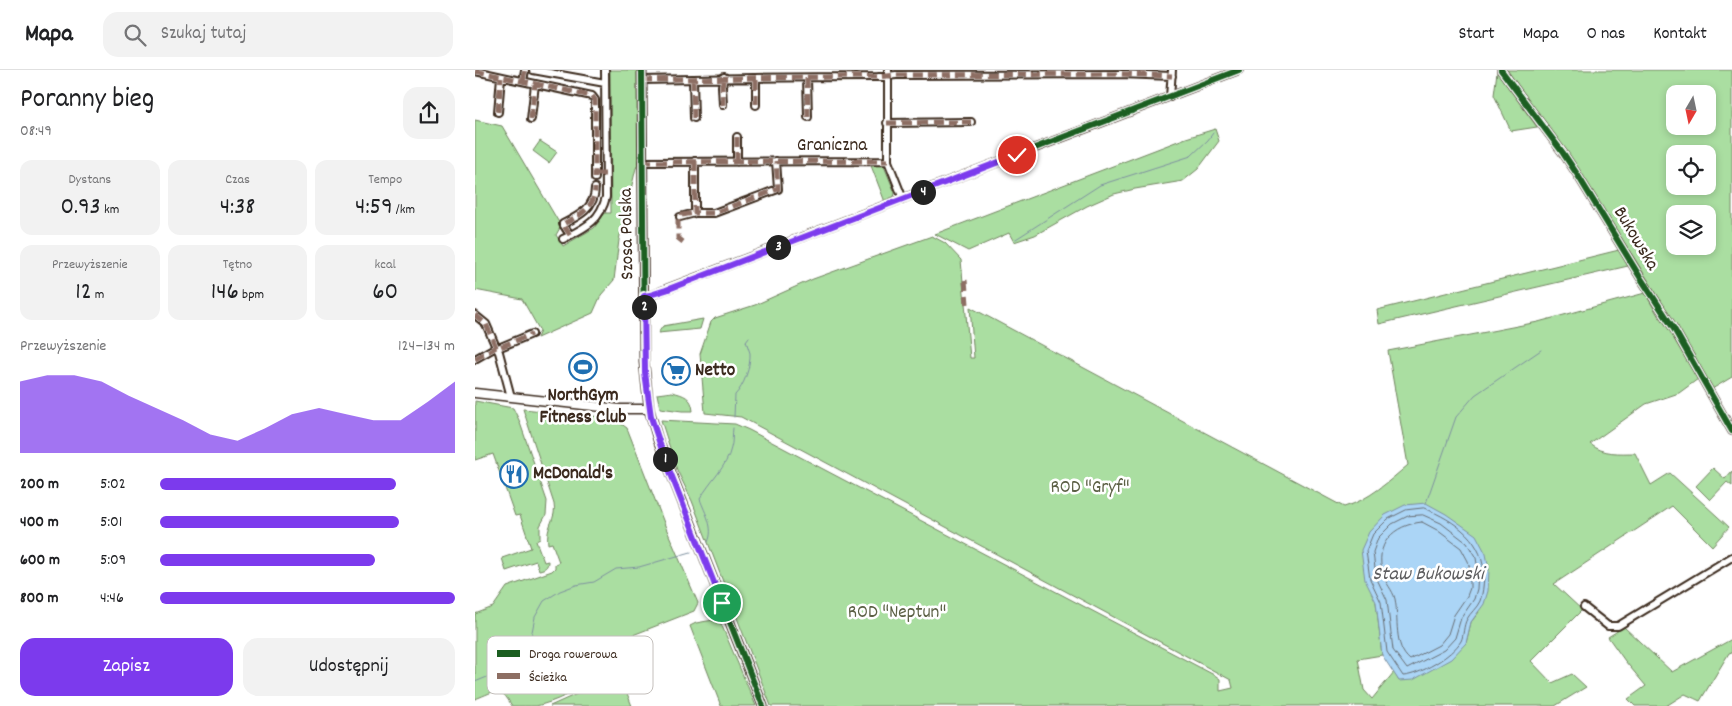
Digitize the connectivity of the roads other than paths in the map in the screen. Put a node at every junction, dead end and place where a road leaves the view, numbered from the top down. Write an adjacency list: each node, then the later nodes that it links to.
1 (525, 70): 20 (street)
2 (533, 70): 21 (street)
3 (605, 70): 21 (street)
4 (642, 70): 19 (street, Szosa Polska)
5 (698, 70): 17 (street)
6 (1239, 70): 23 (street)
7 (1501, 70): 55 (street, Bukowska)
8 (475, 72): 15 (street)
9 (1018, 72): 10 (street); 12 (street)
10 (1075, 72): 11 (street)
11 (1121, 72): 13 (street)
12 (888, 73): 14 (street); 33 (street)
13 (1172, 73): 23 (street)
14 (810, 75): 18 (street); 29 (street)
15 (501, 77): 20 (street); 26 (street)
16 (725, 77): 17 (street); 18 (street); 24 (street)
17 (696, 79): 19 (street); 30 (street)
18 (756, 79): 25 (street)
19 (642, 80): 37 (street, Szosa Polska)
20 (523, 81): 22 (street)
21 (605, 83): 28 (street)
22 (535, 84): 27 (street); 31 (street)
23 (1169, 97): 42 (street)
24 (723, 105)
25 (757, 105)
26 (498, 112)
27 (595, 112): 28 (street); 40 (street)
28 (605, 112): 40 (street)
29 (808, 117)
30 (694, 118)
31 (531, 119)
32 (971, 122): 33 (street)
33 (887, 123): 36 (street)
34 (737, 137): 39 (street)
35 (776, 161): 36 (street, Graniczna); 39 (street, Graniczna); 43 (street, Graniczna)
36 (888, 161): 42 (street)
37 (642, 162): 38 (street, Graniczna); 47 (street, Szosa Polska)
38 (695, 162): 39 (street, Graniczna); 43 (street)
39 (737, 162)
40 (606, 174): 45 (street)
41 (595, 188): 45 (street)
42 (903, 200): 47 (street)
43 (695, 213): 44 (street, Graniczna)
44 (680, 217)
45 (570, 235): 46 (street)
46 (563, 239)
47 (644, 296): 54 (street, Szosa Polska)
48 (475, 315): 50 (street)
49 (532, 334): 50 (street)
50 (496, 347): 51 (street); 53 (street)
51 (475, 360)
52 (475, 393): 53 (street)
53 (511, 397): 54 (street)
54 (649, 409): 58 (street, Szosa Polska)
55 (1732, 431)
56 (1732, 557): 57 (street)
57 (1584, 607)
58 (763, 706)

